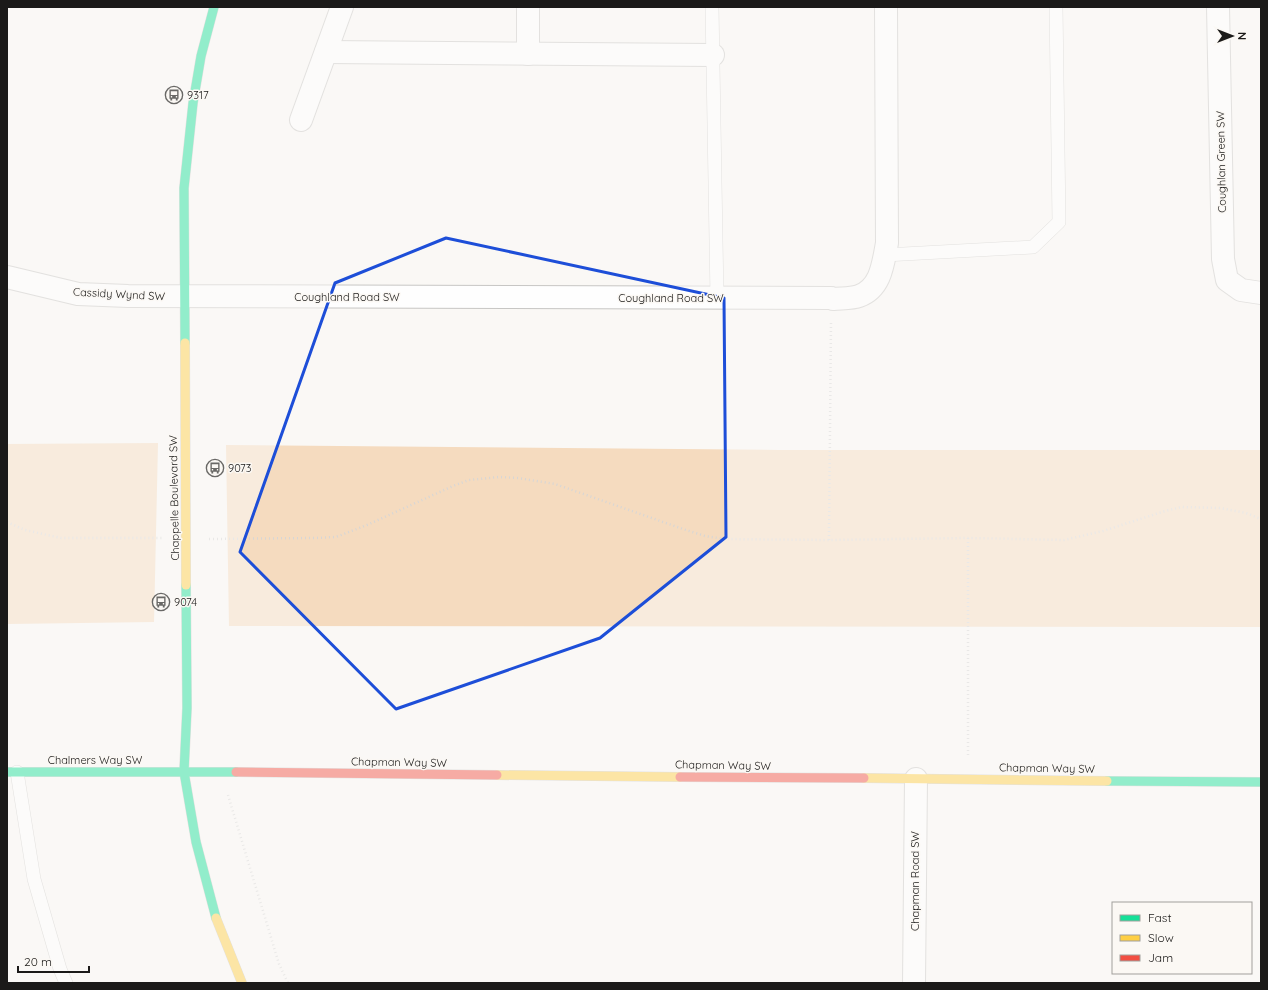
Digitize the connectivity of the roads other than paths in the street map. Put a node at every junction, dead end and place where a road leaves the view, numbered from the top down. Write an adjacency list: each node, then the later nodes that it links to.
1 (213, 7): 15 (street, Chappelle Boulevard SW)
2 (342, 7): 8 (street)
3 (528, 7): 9 (street)
4 (712, 7): 10 (lane)
5 (886, 7): 12 (street, Coughland Road SW)
6 (1056, 7): 12 (lane)
7 (1218, 7): 14 (street, Coughlan Green SW)
8 (326, 52): 9 (street); 11 (street)
9 (528, 54): 10 (street)
10 (713, 55): 16 (lane)
11 (301, 120)
12 (885, 255): 16 (street, Coughland Road SW)
13 (7, 277): 15 (street, Cassidy Wynd SW)
14 (1261, 293)
15 (184, 297): 16 (street, Coughland Road SW); 18 (street, Chappelle Boulevard SW)
16 (717, 298)
17 (12, 772): 18 (street, Chalmers Way SW); 21 (lane)
18 (184, 772): 19 (street, Chapman Way SW); 22 (street, Chappelle Boulevard SW)
19 (916, 779): 20 (street, Chapman Way SW); 23 (street, Chapman Road SW)
20 (1261, 782)
21 (66, 983)
22 (242, 983)
23 (914, 983)

